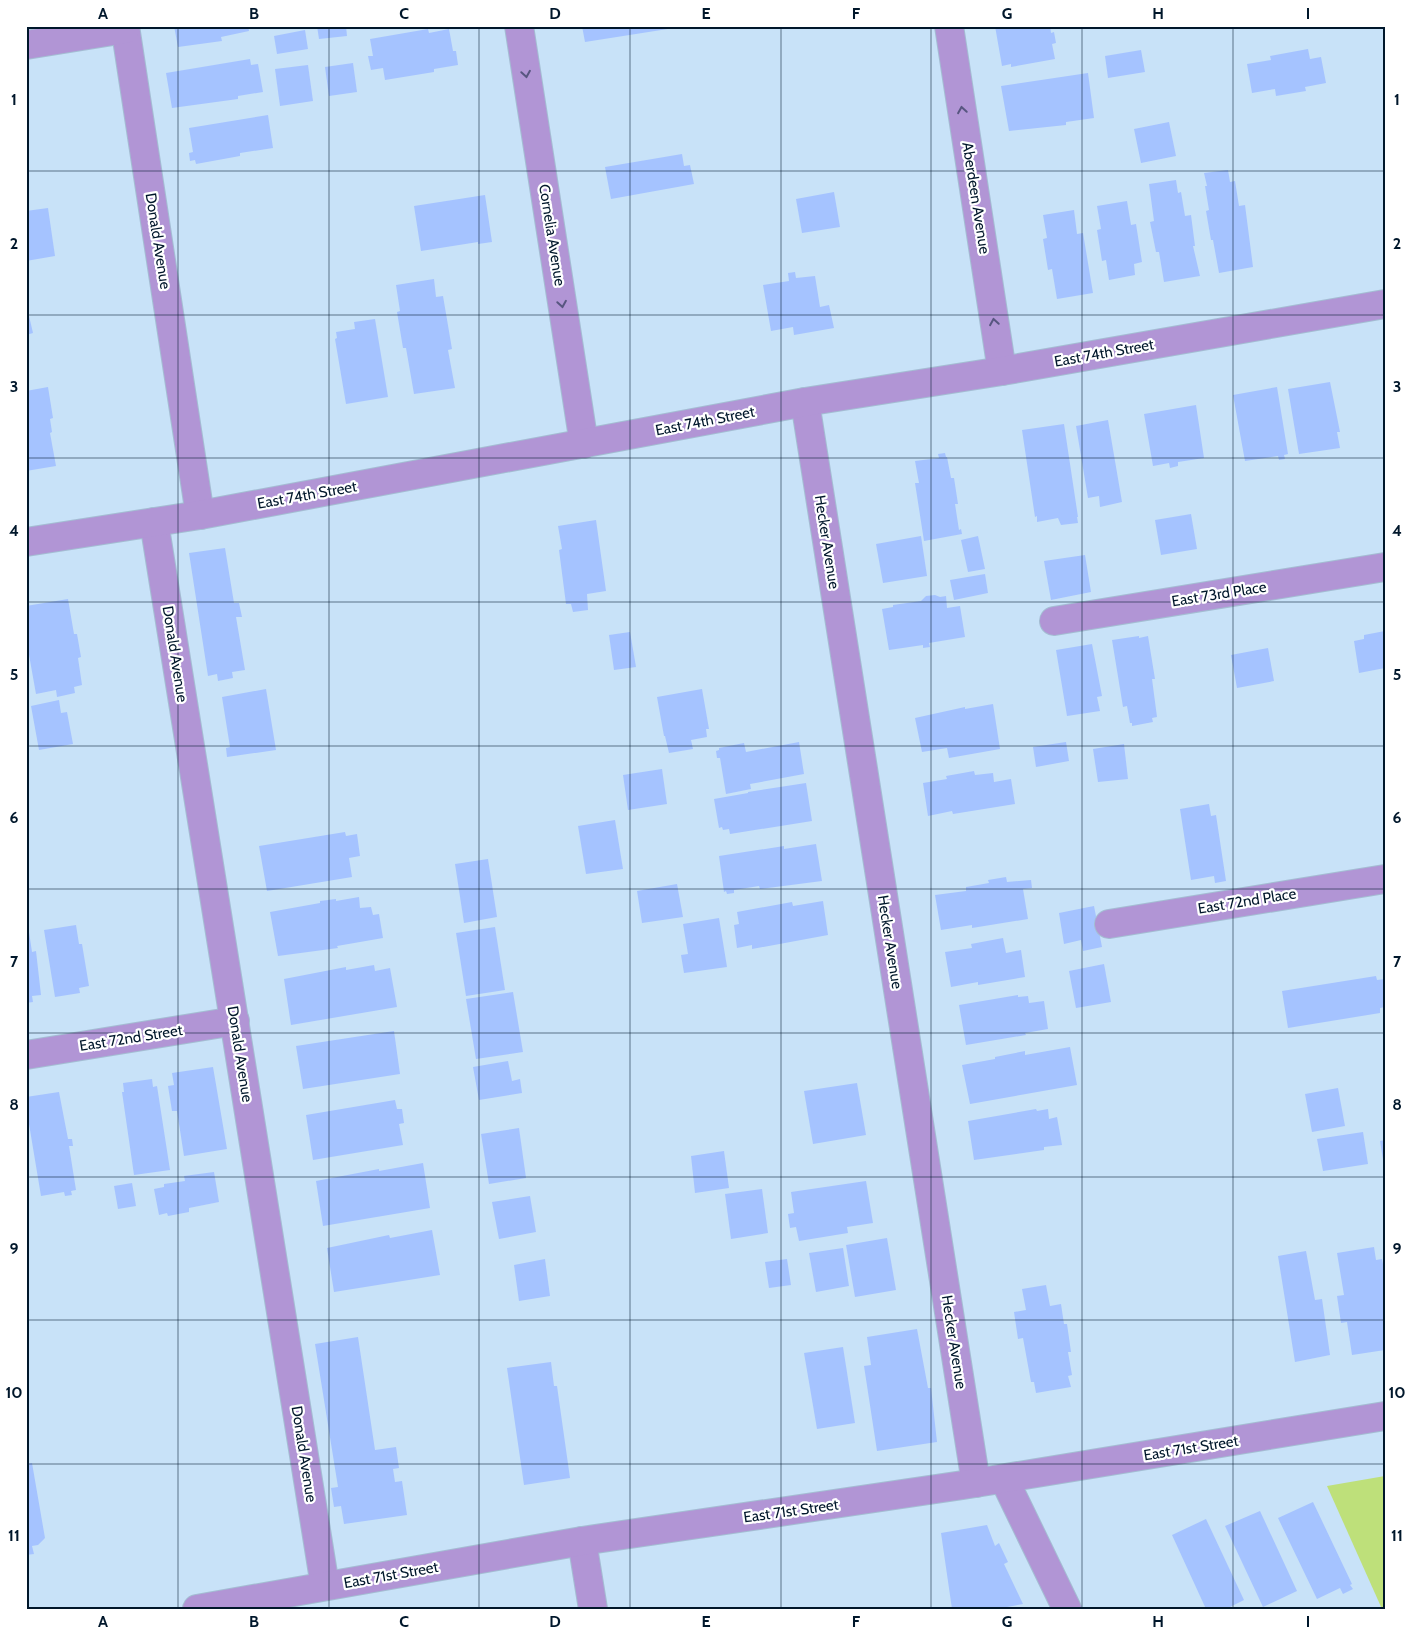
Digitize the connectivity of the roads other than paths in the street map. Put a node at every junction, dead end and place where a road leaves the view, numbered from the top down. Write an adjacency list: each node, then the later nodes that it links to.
1 (519, 26): 8 (street, Cornelia Avenue, one-way to 8)
2 (950, 26): 6 (street, Aberdeen Avenue, one-way to 2)
3 (125, 28): 4 (street); 9 (street, Donald Avenue)
4 (26, 45)
5 (1385, 304): 6 (street, East 74th Street)
6 (1002, 371): 7 (street, East 74th Street)
7 (805, 402): 8 (street, East 74th Street); 20 (street, Hecker Avenue)
8 (584, 444): 9 (street, East 74th Street)
9 (200, 515): 10 (street, East 74th Street)
10 (154, 522): 11 (street, East 74th Street); 16 (street, Donald Avenue)
11 (26, 542)
12 (1385, 567): 13 (street, East 73rd Place)
13 (1054, 621)
14 (1385, 879): 15 (street, East 72nd Place)
15 (1109, 924)
16 (235, 1021): 17 (street, East 72nd Street); 22 (street, Donald Avenue)
17 (26, 1055)
18 (1385, 1416): 19 (street, East 71st Street)
19 (1004, 1479): 20 (street, East 71st Street); 25 (street)
20 (976, 1483): 21 (street, East 71st Street)
21 (582, 1541): 22 (street, East 71st Street); 24 (street)
22 (325, 1586): 23 (street, East 71st Street)
23 (197, 1609)
24 (593, 1609)
25 (1067, 1609)

